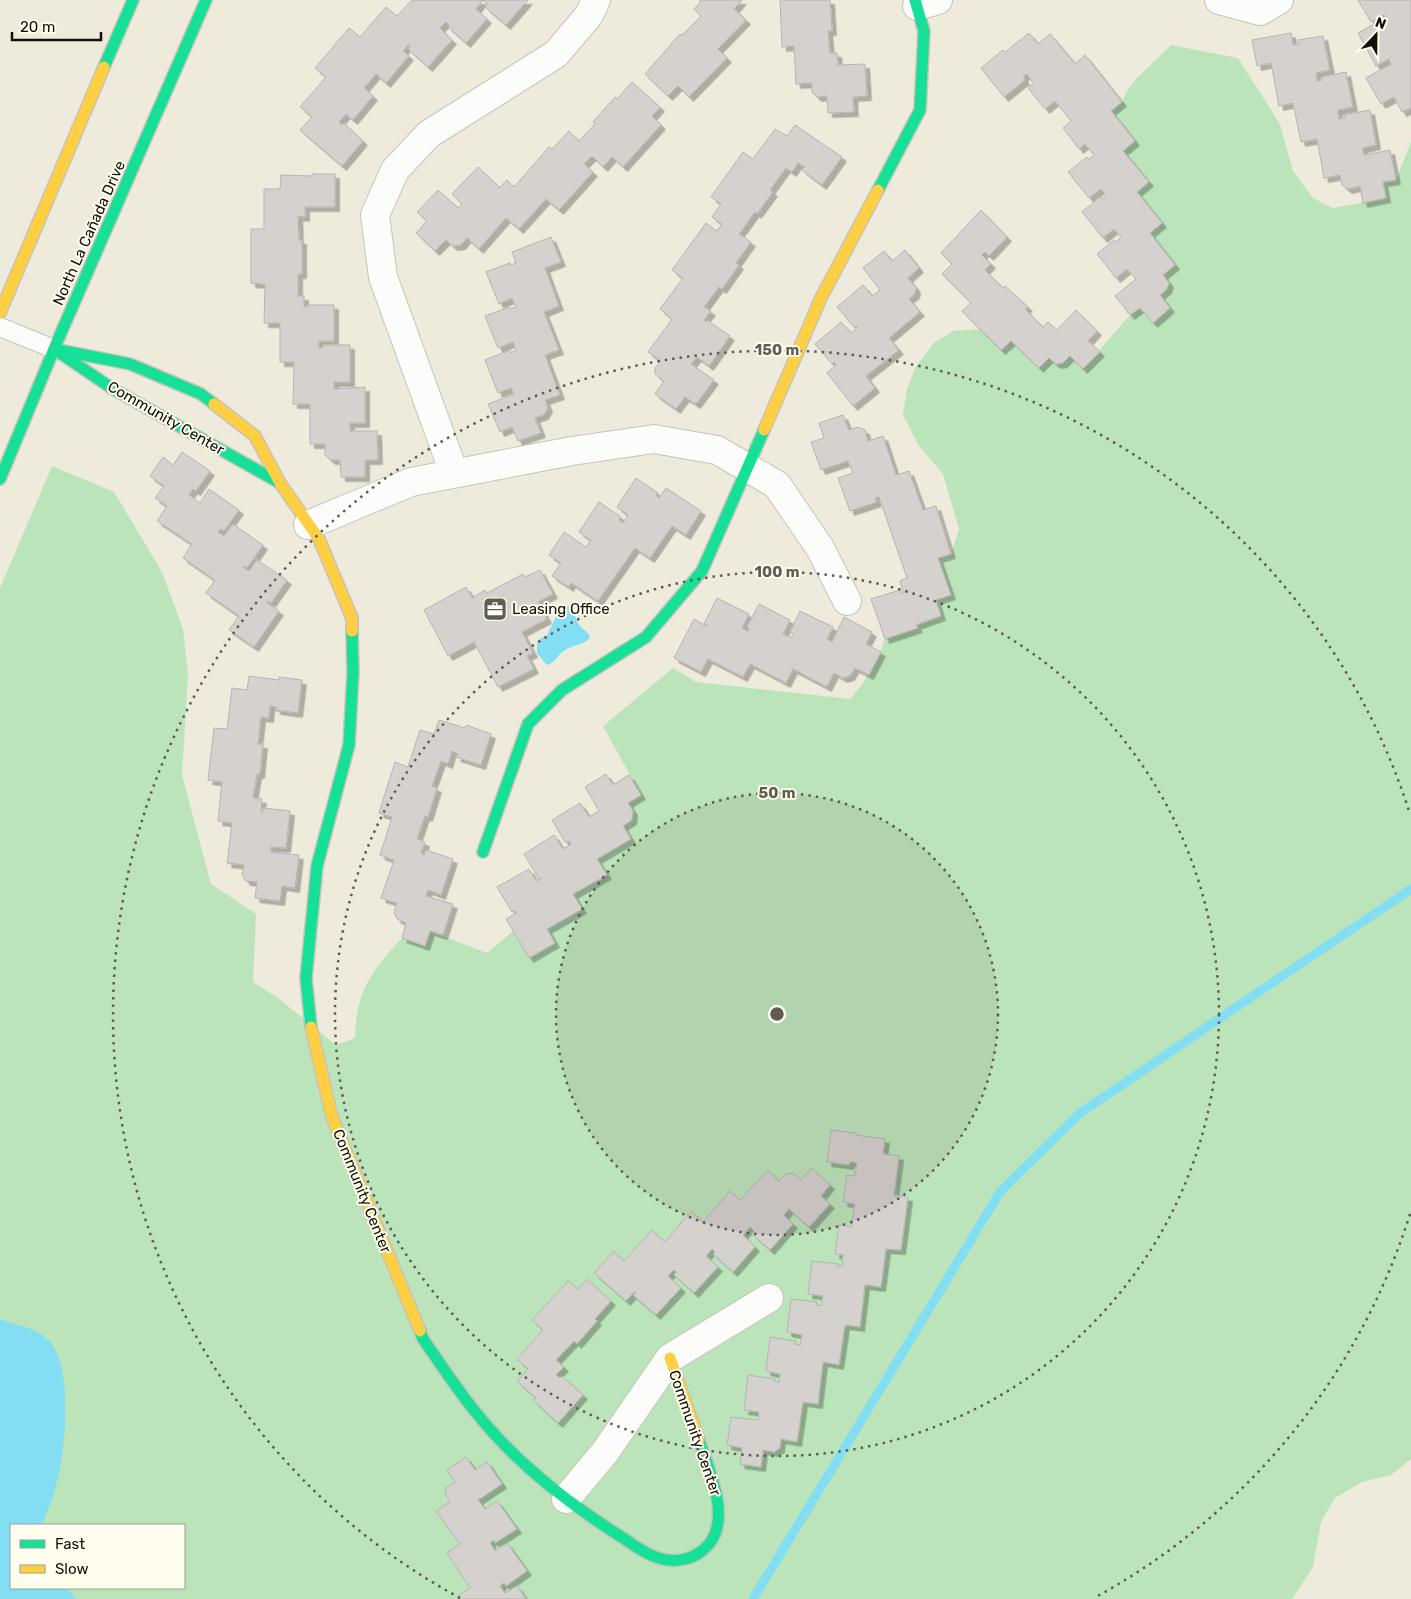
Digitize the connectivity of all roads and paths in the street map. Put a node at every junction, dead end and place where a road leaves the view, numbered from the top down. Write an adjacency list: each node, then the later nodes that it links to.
1 (133, 0): 7 (street)
2 (206, 0): 9 (street, North La Cañada Drive)
3 (596, 0): 11 (street)
4 (1219, 0): 5 (street)
5 (1279, 0)
6 (923, 2): 10 (street)
7 (0, 313)
8 (0, 326): 9 (lane, Community Center)
9 (54, 349): 12 (street, North La Cañada Drive); 13 (street, Community Center); 13 (street, Community Center)
10 (746, 468): 11 (street); 15 (street); 16 (street)
11 (454, 473): 14 (street)
12 (0, 479)
13 (280, 483): 14 (street, Community Center)
14 (308, 525): 19 (street, Community Center)
15 (847, 601)
16 (483, 852)
17 (769, 1298): 18 (street)
18 (670, 1358): 19 (street); 19 (street, Community Center)
19 (566, 1499)

